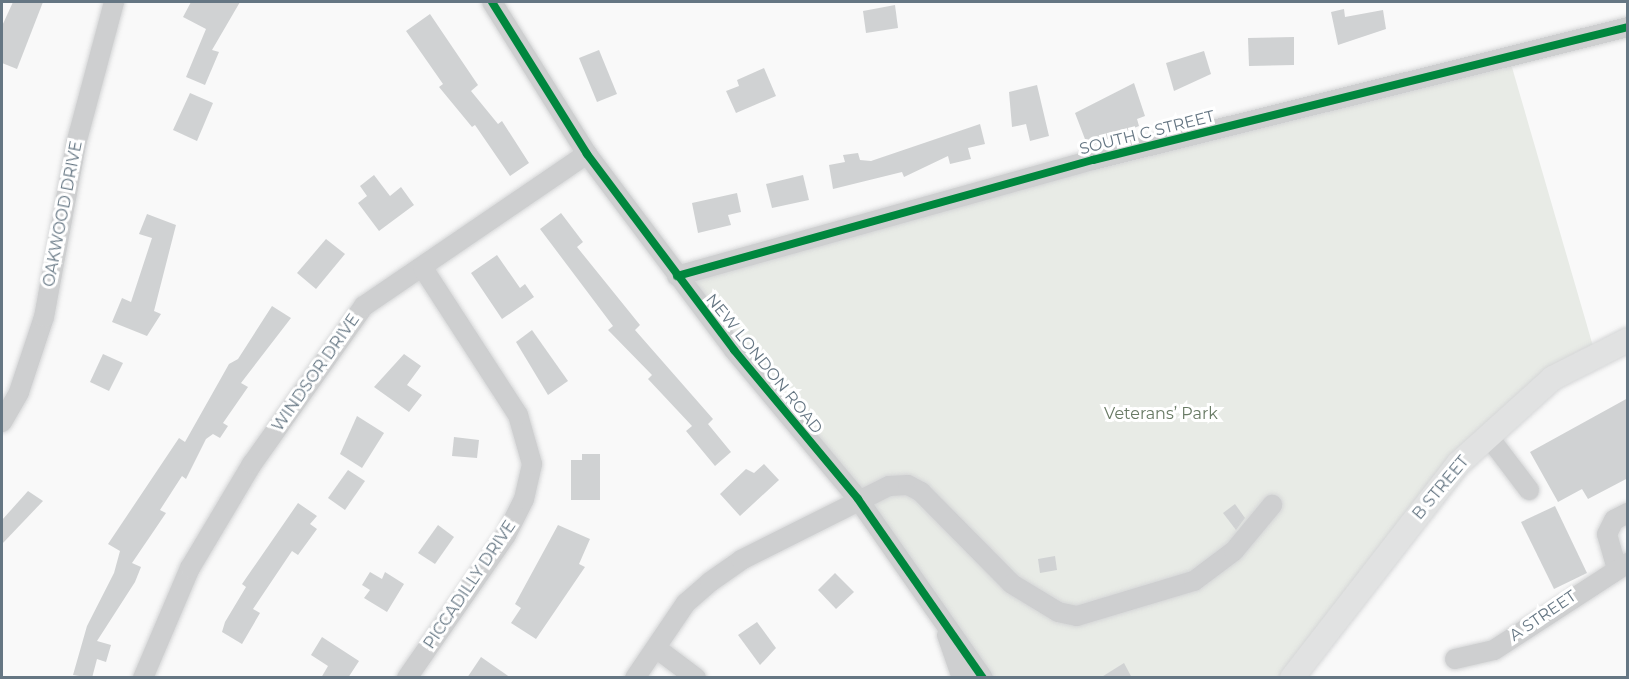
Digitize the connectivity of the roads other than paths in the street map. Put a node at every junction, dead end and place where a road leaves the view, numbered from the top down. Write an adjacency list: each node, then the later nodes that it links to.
1 (114, 2): 8 (street, OAKWOOD DRIVE)
2 (492, 2): 4 (street, NEW LONDON ROAD)
3 (1628, 27): 6 (street, SOUTH C STREET)
4 (587, 154): 5 (street, WINDSOR DRIVE); 6 (street, NEW LONDON ROAD)
5 (423, 268): 19 (street, WINDSOR DRIVE); 20 (street, PICCADILLY DRIVE)
6 (677, 276): 11 (street, NEW LONDON ROAD)
7 (1628, 340): 9 (main road, B STREET)
8 (2, 422)
9 (1488, 436): 10 (street); 16 (main road, B STREET)
10 (1529, 490)
11 (858, 500): 12 (street); 15 (street, NEW LONDON ROAD); 17 (street)
12 (1272, 506)
13 (1628, 513): 14 (street)
14 (1622, 566): 18 (street, A STREET)
15 (946, 633): 23 (street, NEW LONDON ROAD); 24 (street, NEW LONDON ROAD)
16 (1321, 641): 25 (main road, B STREET); 26 (main road)
17 (656, 648): 21 (street); 22 (street)
18 (1455, 659)
19 (143, 678)
20 (408, 678)
21 (635, 678)
22 (696, 678)
23 (962, 678)
24 (983, 678)
25 (1292, 678)
26 (1307, 678)

